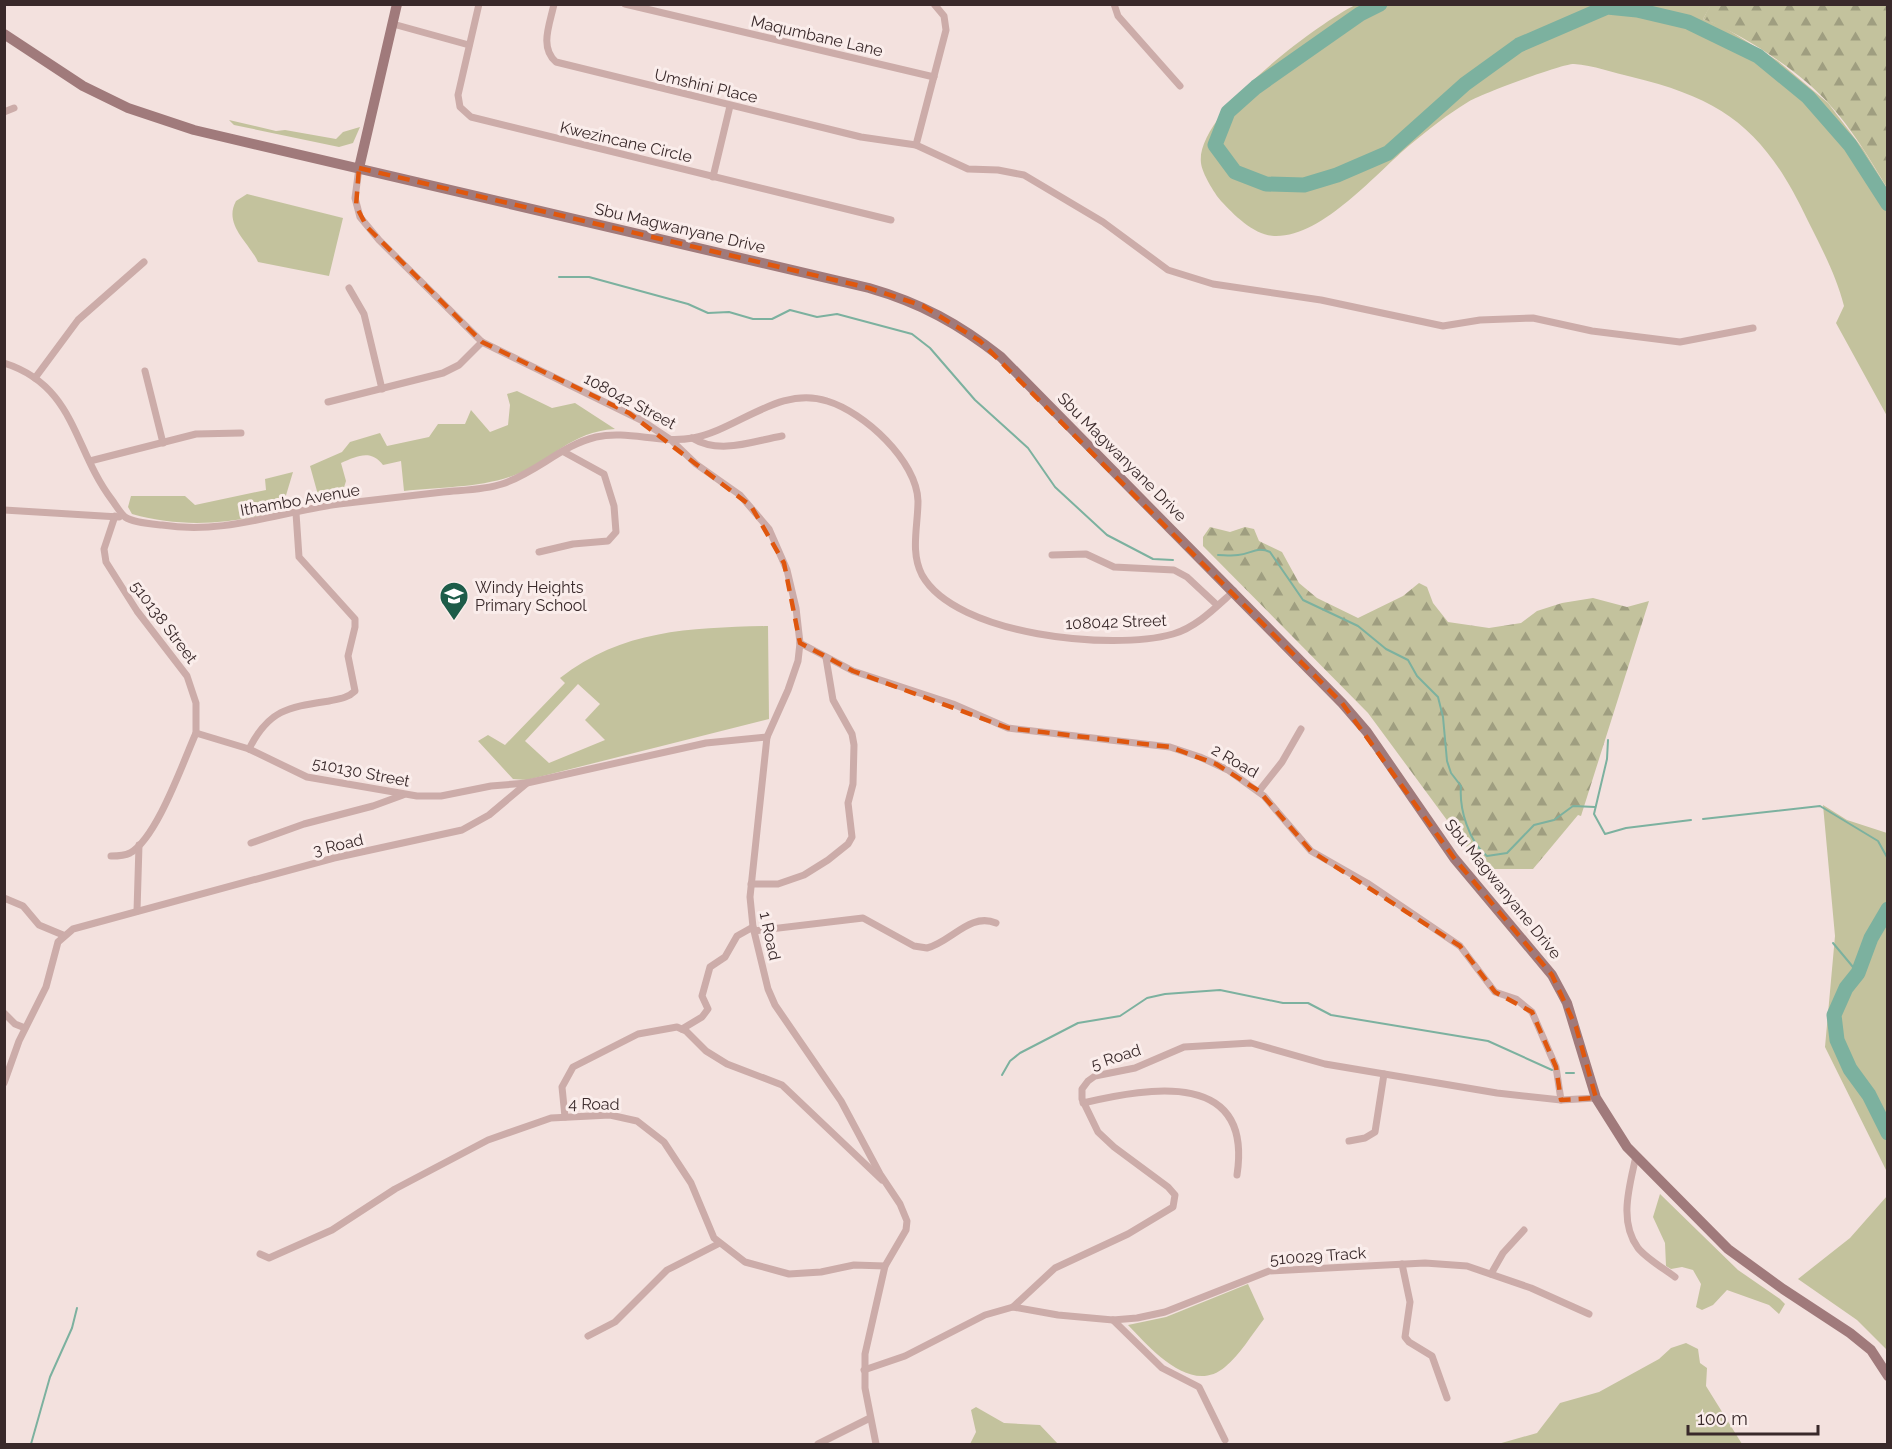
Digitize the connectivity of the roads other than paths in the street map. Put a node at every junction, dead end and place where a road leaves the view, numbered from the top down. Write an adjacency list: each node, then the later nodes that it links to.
1 (398, 4): 7 (main road)
2 (479, 4): 9 (street, Kwezincane Circle)
3 (554, 4): 12 (street, Umshini Place)
4 (625, 4): 10 (street, Maqumbane Lane)
5 (934, 4): 10 (street)
6 (1114, 4): 11 (street)
7 (393, 24): 9 (street); 16 (main road)
8 (4, 34): 16 (main road, Sbu Magwanyane Drive)
9 (469, 45): 17 (street, Kwezincane Circle)
10 (934, 77): 15 (street)
11 (1180, 86)
12 (730, 106): 15 (street, Umshini Place); 17 (street)
13 (14, 108): 14 (street)
14 (4, 112)
15 (914, 145): 21 (street)
16 (359, 168): 22 (street, 108042 Street); 41 (main road, Sbu Magwanyane Drive)
17 (713, 177): 18 (street, Kwezincane Circle)
18 (891, 220)
19 (144, 262): 25 (street)
20 (349, 288): 26 (street)
21 (1753, 328)
22 (482, 342): 26 (street); 31 (street, 108042 Street)
23 (4, 363): 25 (street)
24 (145, 371): 32 (street)
25 (35, 378): 34 (street)
26 (381, 389): 27 (street)
27 (328, 402)
28 (241, 433): 32 (street)
29 (782, 436): 30 (street)
30 (692, 438): 31 (street, 108042 Street); 42 (street, 108042 Street)
31 (671, 440): 33 (street, Ithambo Avenue); 43 (street, 1 Road)
32 (163, 443): 34 (street)
33 (564, 452): 36 (street, Ithambo Avenue); 39 (street)
34 (90, 461): 38 (street)
35 (4, 510): 37 (street, Ithambo Avenue)
36 (296, 513): 38 (street, Ithambo Avenue); 48 (street)
37 (115, 516): 38 (street, Ithambo Avenue); 46 (street, 510138 Street)
38 (125, 517)
39 (539, 552)
40 (1053, 555): 42 (street)
41 (1234, 591): 42 (street, 108042 Street); 66 (main road, Sbu Magwanyane Drive)
42 (1217, 605)
43 (800, 643): 44 (street, 2 Road); 47 (street, 1 Road)
44 (826, 658): 50 (street, 2 Road); 55 (street)
45 (1301, 729): 50 (street)
46 (196, 733): 48 (street, 510130 Street); 53 (street, 510138 Street)
47 (767, 737): 49 (street, 3 Road); 55 (street, 1 Road)
48 (249, 749): 51 (street, 510130 Street)
49 (527, 783): 51 (street, 510130 Street); 57 (street, 3 Road)
50 (1259, 792): 67 (street, 2 Road)
51 (404, 794): 52 (street)
52 (251, 843)
53 (139, 845): 54 (street); 57 (street)
54 (111, 856)
55 (751, 884): 59 (street, 1 Road)
56 (4, 898): 60 (street)
57 (137, 911): 60 (street, 3 Road)
58 (996, 923): 59 (street)
59 (754, 929): 63 (street); 73 (street, 1 Road)
60 (63, 935): 62 (street)
61 (4, 1013): 62 (street)
62 (25, 1028): 65 (street)
63 (681, 1029): 69 (street); 73 (street)
64 (1384, 1074): 67 (street, 5 Road); 68 (street, 5 Road); 70 (street)
65 (4, 1083)
66 (1596, 1098): 67 (street, 5 Road); 71 (main road, Sbu Magwanyane Drive)
67 (1561, 1100)
68 (1083, 1103): 72 (street); 81 (street)
69 (565, 1117): 75 (street, 4 Road); 76 (street, 4 Road)
70 (1349, 1141)
71 (1636, 1156): 80 (street); 86 (main road, Sbu Magwanyane Drive)
72 (1237, 1175)
73 (886, 1184): 78 (street, 1 Road)
74 (1524, 1230): 79 (street)
75 (718, 1244): 78 (street); 84 (street)
76 (260, 1254)
77 (1402, 1264): 79 (street, 510029 Track); 83 (street, 510029 Track); 87 (street)
78 (885, 1266): 85 (street, 1 Road)
79 (1491, 1274): 82 (street, 510029 Track)
80 (1675, 1277)
81 (1013, 1307): 83 (street, 510029 Track); 85 (street)
82 (1589, 1314)
83 (1113, 1320): 89 (street)
84 (588, 1336)
85 (864, 1370): 88 (street, 1 Road)
86 (1887, 1376)
87 (1447, 1398)
88 (870, 1418): 90 (street); 91 (street, 1 Road)
89 (1225, 1440)
90 (818, 1444)
91 (876, 1444)

